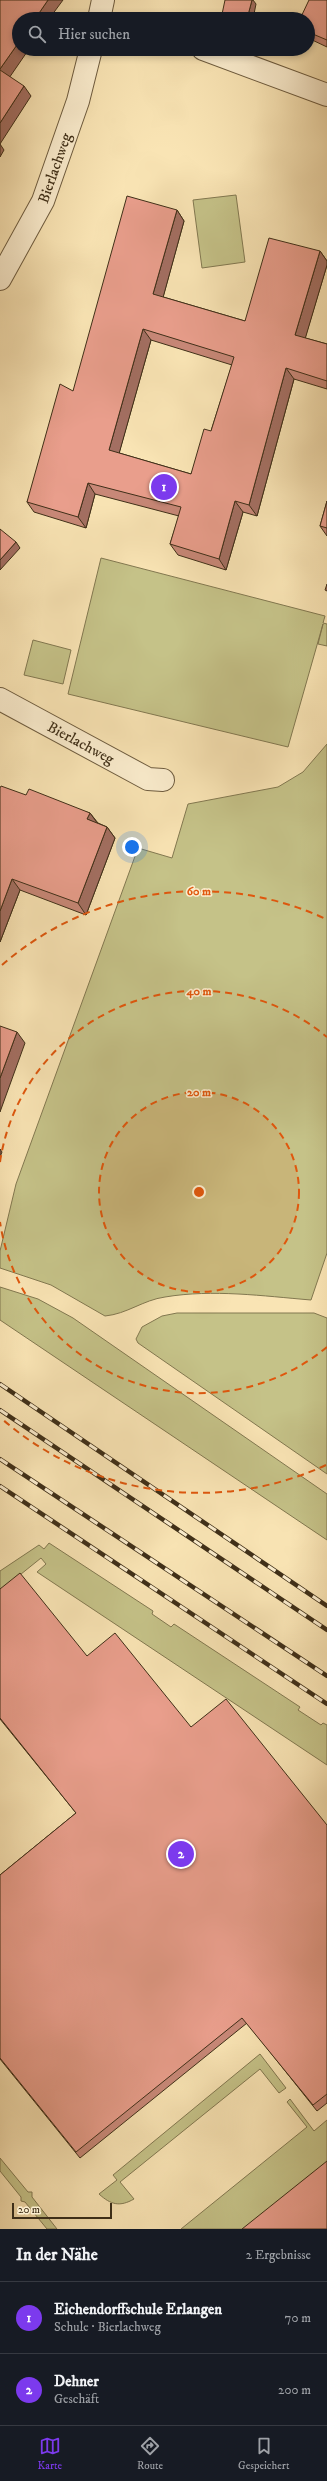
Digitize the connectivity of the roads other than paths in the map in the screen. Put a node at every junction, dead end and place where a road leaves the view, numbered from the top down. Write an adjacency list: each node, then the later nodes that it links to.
1 (89, 56): 4 (street, Bierlachweg)
2 (222, 56): 3 (street)
3 (327, 95)
4 (0, 279)
5 (0, 699): 6 (street, Bierlachweg)
6 (164, 780)

